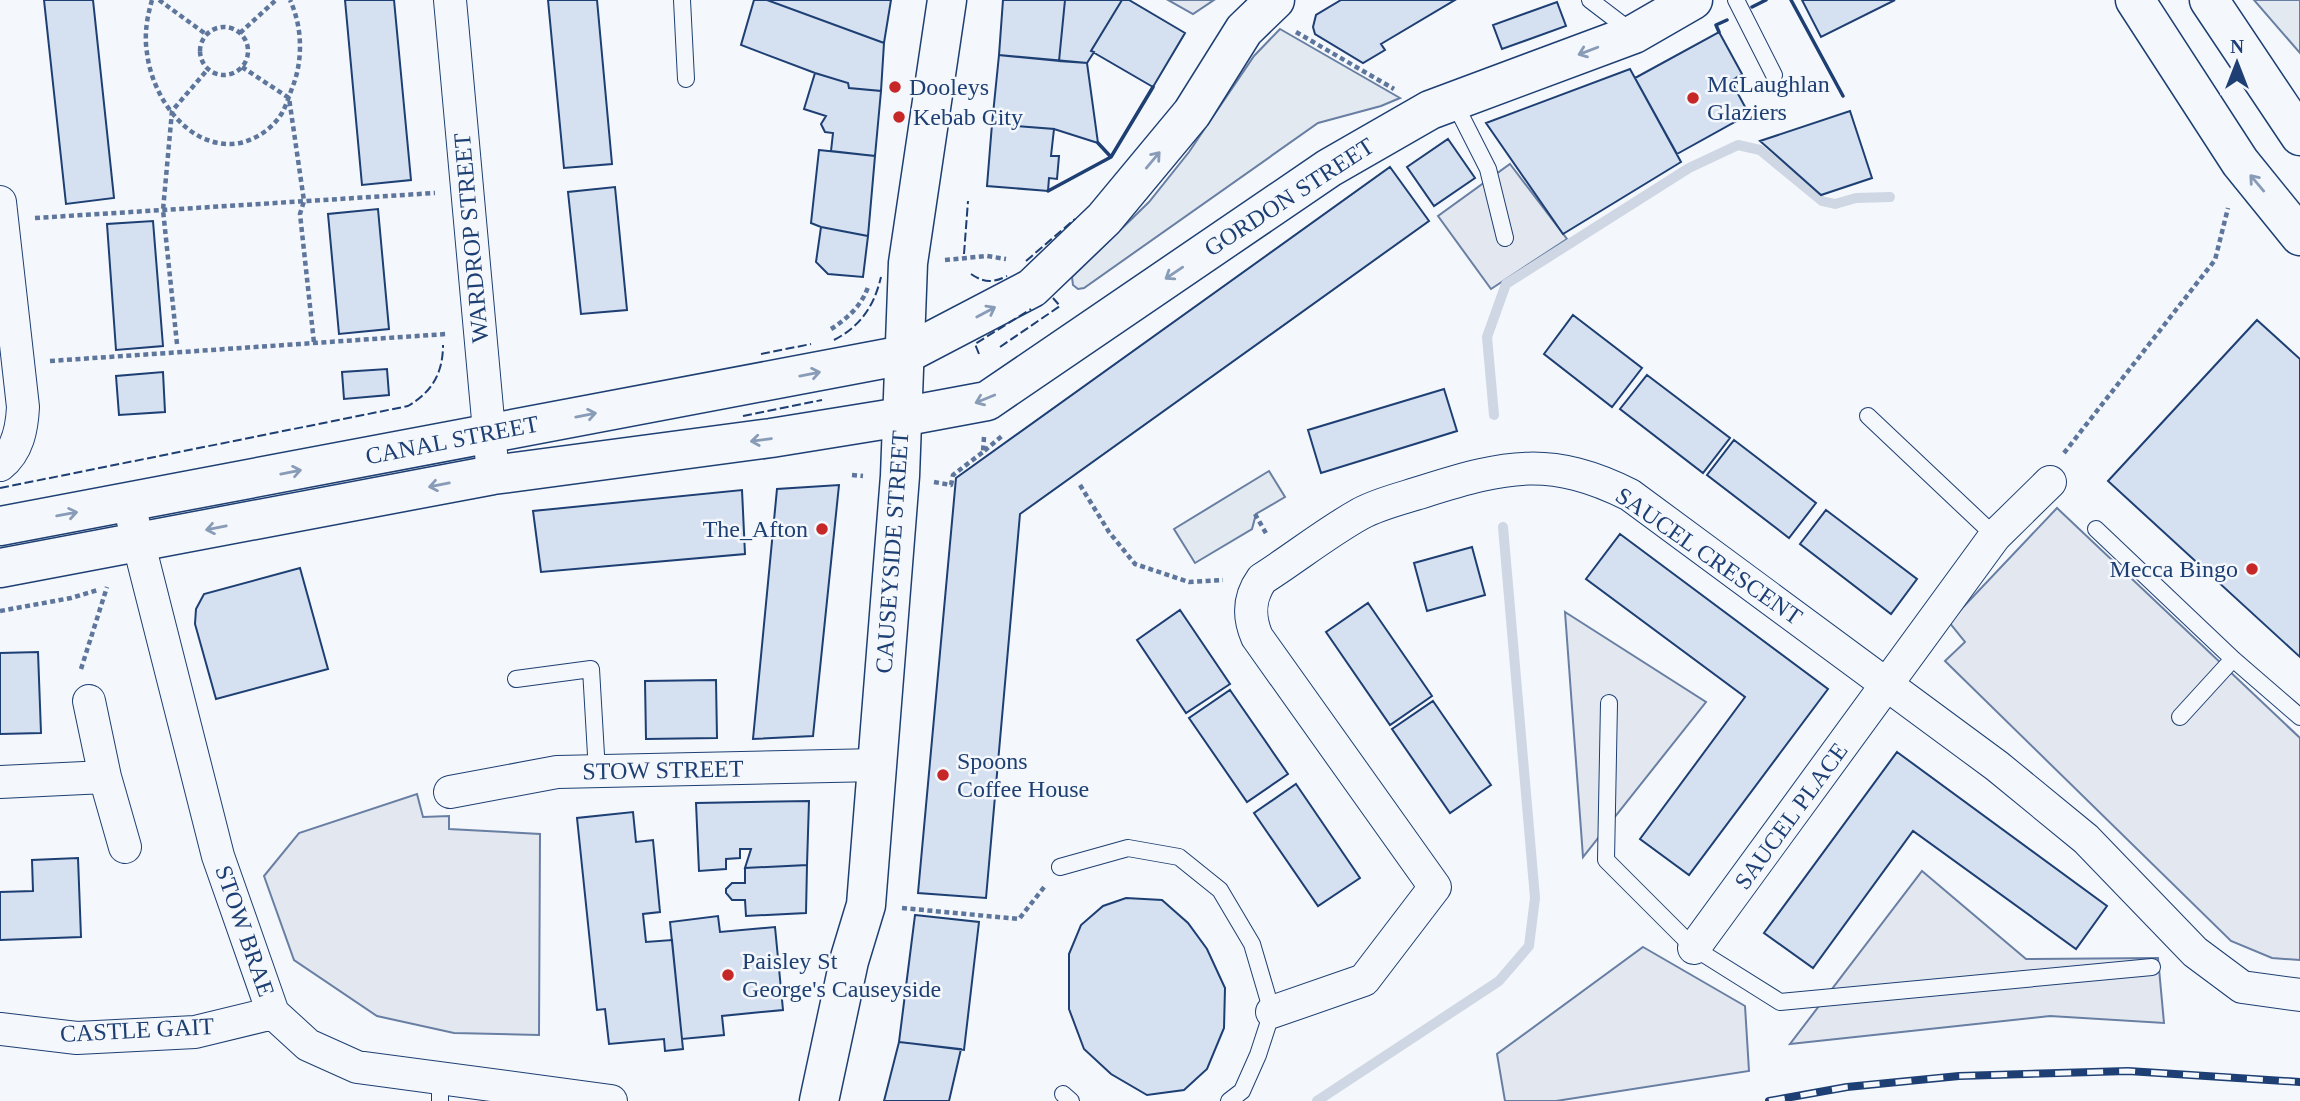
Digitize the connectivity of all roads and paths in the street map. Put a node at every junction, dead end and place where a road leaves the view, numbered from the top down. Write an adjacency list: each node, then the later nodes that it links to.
1 (152, 0): 23 (path)
2 (159, 0): 16 (path)
3 (276, 0): 14 (path)
4 (290, 0): 21 (path)
5 (450, 0): 26 (street, WARDROP STREET)
6 (682, 0): 20 (lane)
7 (947, 0): 36 (main road, CAUSEYSIDE STREET)
8 (1590, 0): 15 (lane)
9 (1693, 0): 15 (main road, GORDON STREET)
10 (1736, 0): 19 (lane)
11 (2135, 0): 25 (main road)
12 (2210, 0): 24 (main road)
13 (1268, 6): 22 (path); 36 (main road, one-way to 13)
14 (240, 33): 16 (path); 17 (path)
15 (1634, 34): 22 (main road, GORDON STREET, one-way to 22)
16 (207, 35): 18 (path)
17 (242, 67): 18 (path); 21 (path)
18 (208, 69): 23 (path)
19 (1774, 75)
20 (685, 79)
21 (289, 98): 23 (path); 27 (path)
22 (1442, 106): 31 (lane); 39 (main road, GORDON STREET, one-way to 39)
23 (172, 111): 28 (path)
24 (2300, 136)
25 (2240, 163): 30 (main road, one-way to 25); 43 (path)
26 (467, 191): 27 (path); 33 (street, WARDROP STREET)
27 (304, 201): 28 (path); 34 (path)
28 (163, 210): 29 (path); 35 (path)
29 (1, 211): 32 (street)
30 (2300, 236)
31 (1505, 238)
32 (7, 328): 37 (street)
33 (479, 332): 34 (path); 40 (street, WARDROP STREET)
34 (314, 343): 37 (path)
35 (177, 344)
36 (904, 355): 39 (main road, CAUSEYSIDE STREET); 40 (main road, CANAL STREET, one-way to 36)
37 (18, 363): 41 (street)
38 (1868, 416): 48 (lane)
39 (901, 418): 42 (main road, CANAL STREET, one-way to 42); 61 (main road, CAUSEYSIDE STREET)
40 (489, 433): 42 (street, WARDROP STREET); 45 (main road, CANAL STREET, one-way to 40)
41 (0, 465)
42 (494, 475): 49 (main road, CANAL STREET, one-way to 49)
43 (2050, 482): 48 (street, SAUCEL PLACE)
44 (1080, 485): 51 (path)
45 (127, 503): 46 (main road, CANAL STREET, one-way to 45); 49 (street, STOW BRAE)
46 (0, 526)
47 (2096, 529): 54 (lane)
48 (1995, 536): 56 (street, SAUCEL PLACE)
49 (139, 543): 50 (main road, CANAL STREET); 73 (street, STOW BRAE)
50 (0, 568)
51 (1262, 579): 56 (street, SAUCEL CRESCENT); 72 (street)
52 (107, 587): 53 (path)
53 (0, 611)
54 (2233, 659): 59 (lane); 60 (lane)
55 (516, 679): 62 (lane)
56 (1887, 684): 69 (street, SAUCEL PLACE); 71 (street, SAUCEL CRESCENT)
57 (89, 701): 63 (street)
58 (1609, 703): 69 (lane)
59 (2180, 717)
60 (2300, 717)
61 (877, 765): 62 (street, STOW STREET); 68 (main road, CAUSEYSIDE STREET)
62 (597, 772): 65 (street, STOW STREET)
63 (105, 777): 64 (street); 66 (street)
64 (0, 782)
65 (450, 792)
66 (125, 848)
67 (1060, 867): 68 (path); 72 (lane)
68 (866, 905): 77 (main road, CAUSEYSIDE STREET)
69 (1694, 948): 70 (lane)
70 (2151, 967)
71 (2300, 995)
72 (1272, 1012): 78 (lane)
73 (273, 1013): 74 (street, CASTLE GAIT); 75 (street, STOW BRAE)
74 (0, 1029)
75 (440, 1090): 76 (street, STOW BRAE)
76 (611, 1101)
77 (819, 1101)
78 (1229, 1101)

